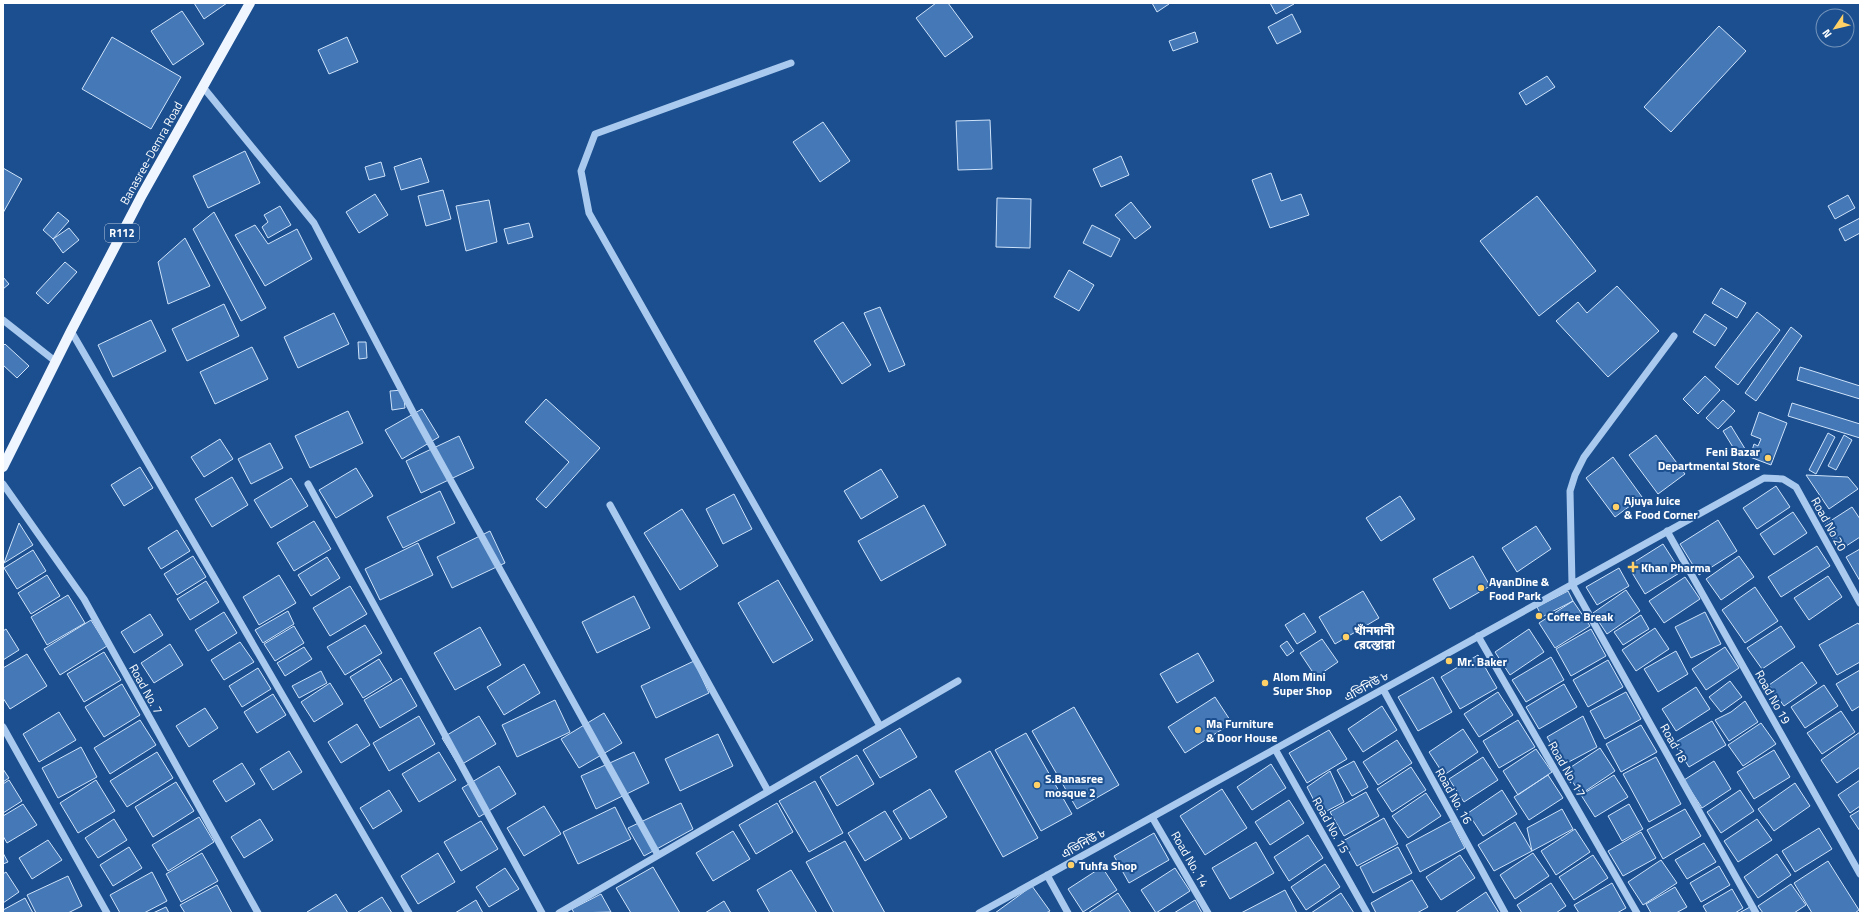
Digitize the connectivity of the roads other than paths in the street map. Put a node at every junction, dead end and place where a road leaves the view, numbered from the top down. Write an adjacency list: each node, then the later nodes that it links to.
1 (250, 3): 3 (main road, Banasree-Demra Road / R112)
2 (791, 63): 19 (street)
3 (203, 87): 5 (main road, Banasree-Demra Road / R112); 24 (street)
4 (3, 320): 7 (street)
5 (71, 331): 7 (main road, Banasree-Demra Road / R112); 29 (street)
6 (1674, 336): 14 (street)
7 (56, 361): 8 (main road, Banasree-Demra Road / R112)
8 (3, 467)
9 (1764, 478): 13 (street, এভিনিউ ৮); 15 (street, Road No 20)
10 (3, 484): 28 (street, Road No. 7)
11 (308, 484): 30 (street)
12 (610, 505): 22 (street)
13 (1667, 531): 14 (street, এভিনিউ ৮); 25 (street, Road No 19)
14 (1572, 584): 16 (street, এভিনিউ ৮); 38 (street, Road 18)
15 (1860, 602)
16 (1478, 636): 18 (street, এভিনিউ ৮); 37 (street, Road No. 17)
17 (958, 681): 19 (street)
18 (1383, 689): 21 (street, এভিনিউ ৮); 36 (street, Road No. 16)
19 (880, 726): 22 (street)
20 (3, 727): 27 (street)
21 (1275, 749): 23 (street, এভিনিউ ৮); 35 (street, Road No. 15)
22 (768, 791): 24 (street)
23 (1152, 817): 26 (street, এভিনিউ ৮); 34 (street, Road No. 14)
24 (658, 855): 31 (street)
25 (1860, 874)
26 (1047, 875): 32 (street, এভিনিউ ৮); 33 (street)
27 (107, 913)
28 (258, 913)
29 (409, 913)
30 (542, 913)
31 (559, 913)
32 (979, 913)
33 (1068, 913)
34 (1208, 913)
35 (1367, 913)
36 (1505, 913)
37 (1637, 913)
38 (1756, 913)

